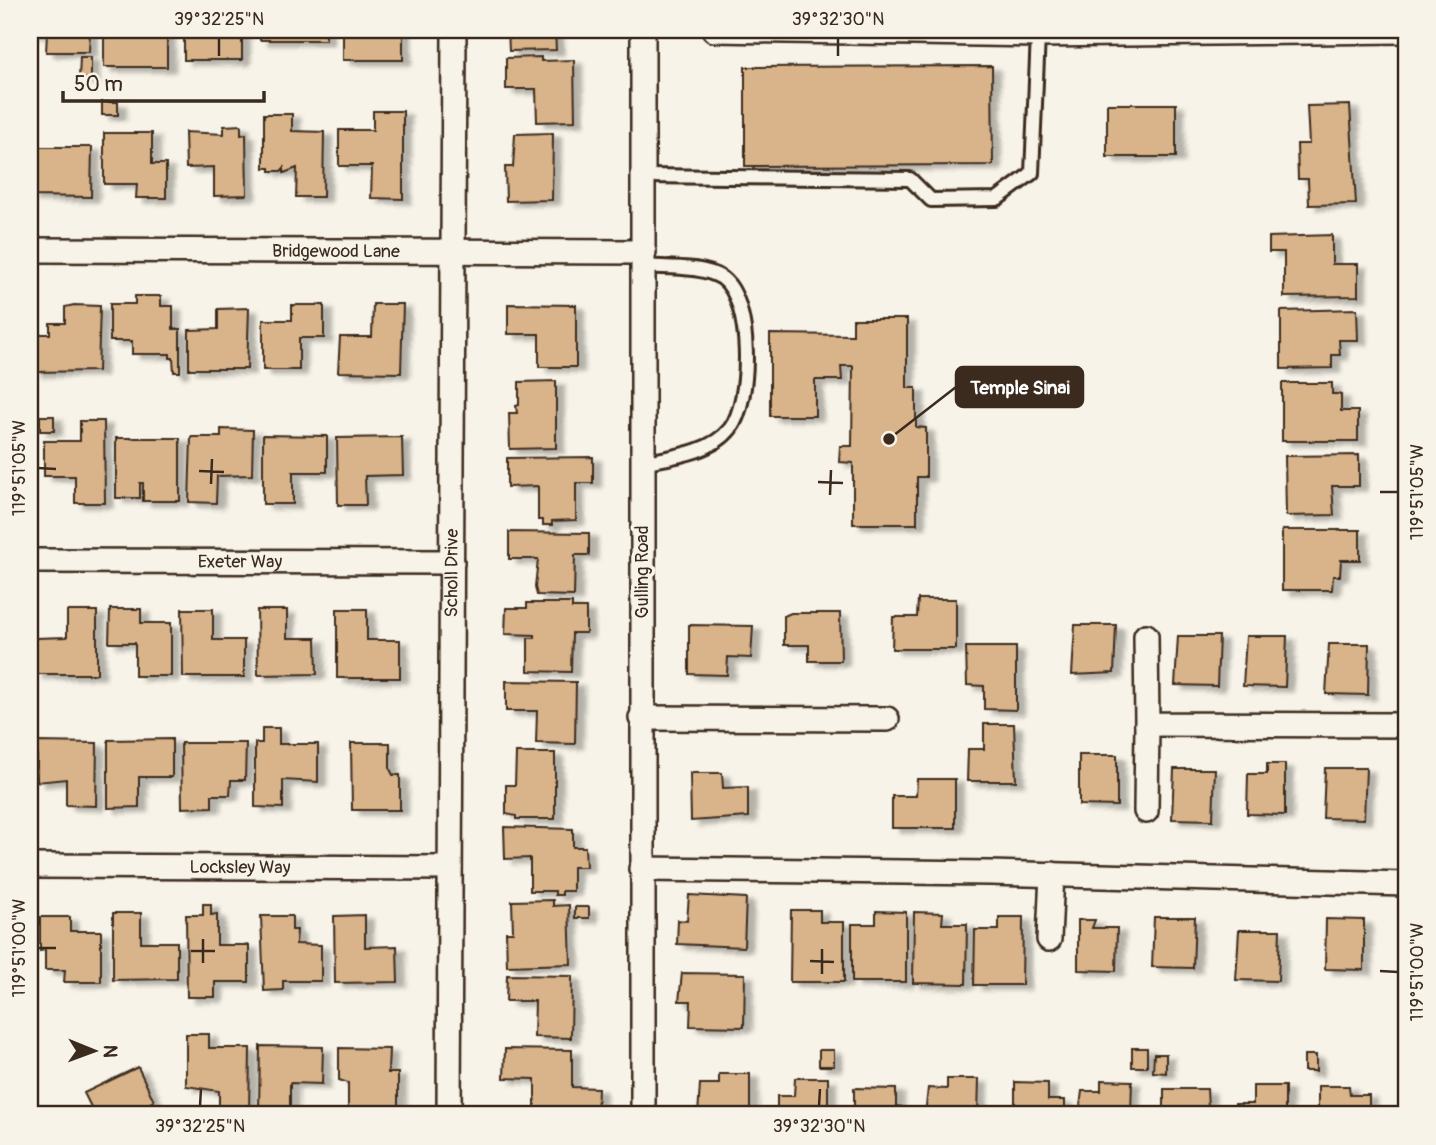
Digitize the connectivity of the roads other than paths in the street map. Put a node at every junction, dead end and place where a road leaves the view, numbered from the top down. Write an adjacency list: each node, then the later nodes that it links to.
1 (454, 30): 8 (street, Scholl Drive)
2 (643, 30): 6 (street, Gulling Road)
3 (714, 30): 5 (street)
4 (1406, 31): 5 (street)
5 (1038, 35): 6 (lane)
6 (643, 176): 9 (street, Gulling Road)
7 (30, 250): 8 (street, Bridgewood Lane)
8 (454, 251): 9 (street, Bridgewood Lane); 12 (street, Scholl Drive)
9 (644, 259): 10 (street, Gulling Road); 10 (lane)
10 (642, 463): 14 (street, Gulling Road)
11 (30, 561): 12 (street, Exeter Way)
12 (452, 562): 20 (street, Scholl Drive)
13 (1146, 636): 16 (street)
14 (641, 718): 15 (street); 21 (street, Gulling Road)
15 (887, 719)
16 (1147, 724): 17 (street); 18 (street)
17 (1406, 726)
18 (1146, 811)
19 (30, 866): 20 (street, Locksley Way)
20 (450, 869): 25 (street, Scholl Drive)
21 (640, 869): 22 (street); 26 (street, Gulling Road)
22 (1052, 874): 23 (street); 24 (street)
23 (1406, 884)
24 (1049, 939)
25 (449, 1115)
26 (643, 1115)

